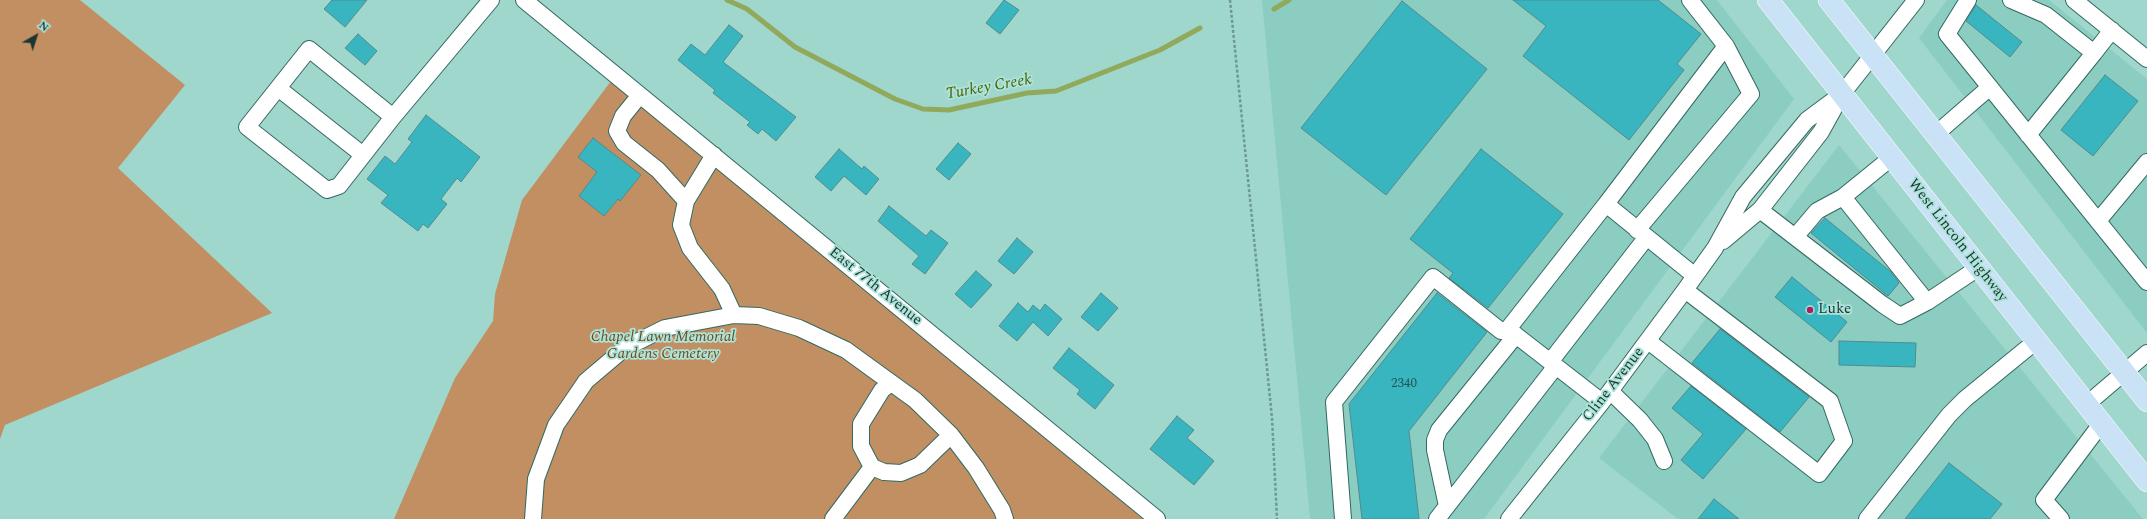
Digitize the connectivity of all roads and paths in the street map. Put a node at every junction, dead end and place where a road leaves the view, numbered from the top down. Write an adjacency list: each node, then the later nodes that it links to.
1 (491, 0): 20 (street)
2 (524, 0): 19 (street, East 77th Avenue)
3 (1230, 0): 61 (path)
4 (1690, 0): 12 (street)
5 (1768, 0): 18 (main road, West Lincoln Highway)
6 (1829, 0): 14 (main road)
7 (1916, 0): 14 (street, Cline Avenue)
8 (1968, 0): 16 (street)
9 (2011, 0): 13 (street)
10 (2074, 0): 11 (street)
11 (2112, 30): 13 (street); 15 (street)
12 (1726, 46): 29 (street); 32 (street)
13 (2094, 53): 22 (street)
14 (1872, 55): 18 (street, Cline Avenue); 21 (main road)
15 (2146, 57)
16 (1990, 87): 21 (street); 22 (street)
17 (278, 88): 20 (street); 23 (street); 23 (street)
18 (1842, 94): 25 (main road, West Lincoln Highway); 30 (street, Cline Avenue); 34 (street, Cline Avenue)
19 (640, 95): 24 (street, East 77th Avenue); 28 (street)
20 (393, 117): 23 (street)
21 (1936, 134): 46 (main road)
22 (2028, 135): 31 (street)
23 (363, 155)
24 (714, 155): 28 (street); 60 (street, East 77th Avenue)
25 (1891, 158): 27 (street); 35 (main road, West Lincoln Highway)
26 (2147, 162): 31 (street)
27 (1843, 197): 33 (street); 39 (street)
28 (686, 201): 40 (street)
29 (1606, 204): 32 (street); 41 (street)
30 (1760, 210): 33 (street); 34 (street, Cline Avenue)
31 (2098, 221): 37 (street)
32 (1642, 234): 36 (street); 45 (street)
33 (1795, 237): 39 (street)
34 (1715, 248): 36 (street, Cline Avenue)
35 (1978, 268): 39 (street); 43 (main road, West Lincoln Highway)
36 (1695, 276): 38 (street, Cline Avenue)
37 (2147, 282)
38 (1685, 290): 42 (street, Cline Avenue); 42 (street)
39 (1927, 302)
40 (734, 315): 47 (street); 57 (street)
41 (1512, 332): 45 (street); 56 (street); 62 (street)
42 (1648, 341): 48 (street, Cline Avenue)
43 (2036, 341): 50 (main road, West Lincoln Highway); 65 (street)
44 (2147, 353): 46 (street)
45 (1553, 364): 48 (street); 56 (street)
46 (2124, 372): 49 (main road); 50 (street)
47 (890, 382): 52 (street); 54 (street)
48 (1606, 397): 53 (street); 64 (street, Cline Avenue)
49 (2147, 401)
50 (2086, 405): 51 (main road, West Lincoln Highway)
51 (2101, 424): 55 (main road, West Lincoln Highway); 66 (street)
52 (951, 435): 54 (street); 59 (street)
53 (1664, 461)
54 (872, 466): 58 (street)
55 (2147, 481)
56 (1447, 506): 63 (street)
57 (533, 519)
58 (834, 519)
59 (1005, 519)
60 (1157, 519)
61 (1277, 519)
62 (1344, 519)
63 (1437, 519)
64 (1509, 519)
65 (1867, 519)
66 (2061, 519)

